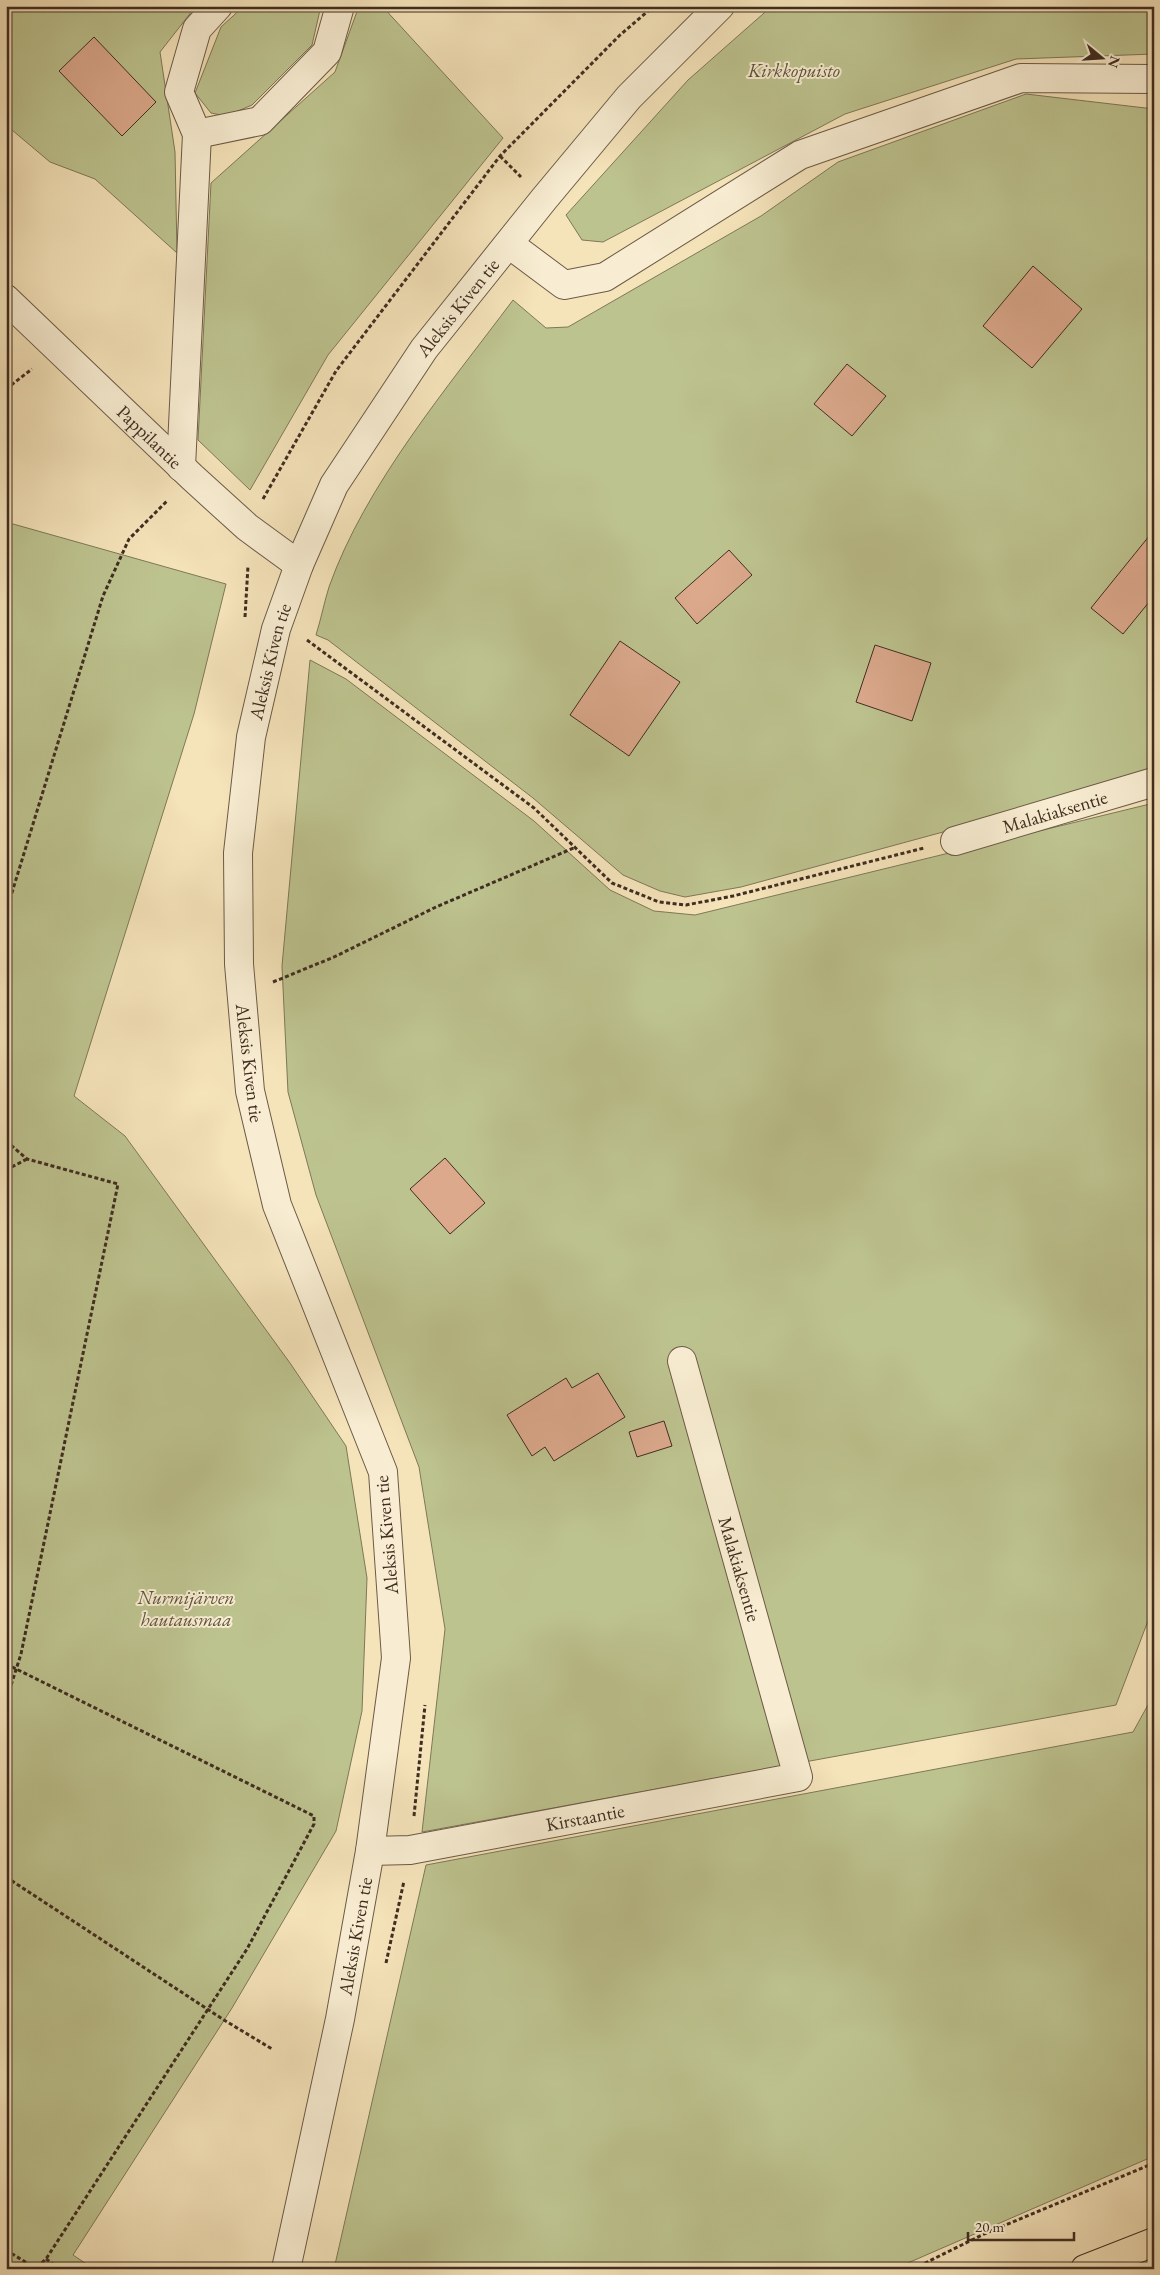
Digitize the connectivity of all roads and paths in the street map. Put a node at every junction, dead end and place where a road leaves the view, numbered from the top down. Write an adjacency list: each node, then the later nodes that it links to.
1 (218, 6): 6 (street)
2 (340, 6): 6 (street)
3 (654, 6): 10 (path)
4 (720, 6): 7 (street, Aleksis Kiven tie)
5 (1154, 79): 7 (street)
6 (197, 134): 9 (street)
7 (509, 244): 11 (street, Aleksis Kiven tie)
8 (6, 299): 9 (street, Pappilantie)
9 (187, 472): 10 (street, Pappilantie); 17 (path)
10 (247, 526): 11 (street, Pappilantie); 12 (path)
11 (299, 565): 12 (street, Aleksis Kiven tie)
12 (276, 629): 29 (street, Aleksis Kiven tie)
13 (301, 647): 16 (path)
14 (1154, 782): 15 (street, Malakiaksentie)
15 (955, 841): 16 (path)
16 (576, 847): 18 (path)
17 (6, 912)
18 (270, 974)
19 (6, 1141): 20 (path)
20 (27, 1159): 21 (path); 24 (path)
21 (6, 1170)
22 (682, 1361): 27 (street, Malakiaksentie)
23 (6, 1664): 24 (path)
24 (16, 1669): 25 (path); 32 (path)
25 (6, 1700)
26 (425, 1703): 28 (path)
27 (798, 1777): 28 (street, Kirstaantie)
28 (410, 1850): 29 (street, Kirstaantie); 31 (path)
29 (370, 1851): 40 (street, Aleksis Kiven tie)
30 (6, 1877): 32 (path)
31 (385, 1964)
32 (208, 2009): 33 (path); 37 (path)
33 (272, 2049)
34 (1154, 2163): 41 (path)
35 (1154, 2242): 42 (main road)
36 (6, 2250): 38 (path)
37 (46, 2259): 38 (path); 39 (path)
38 (35, 2268)
39 (60, 2269)
40 (286, 2269)
41 (913, 2269)
42 (1085, 2269)

